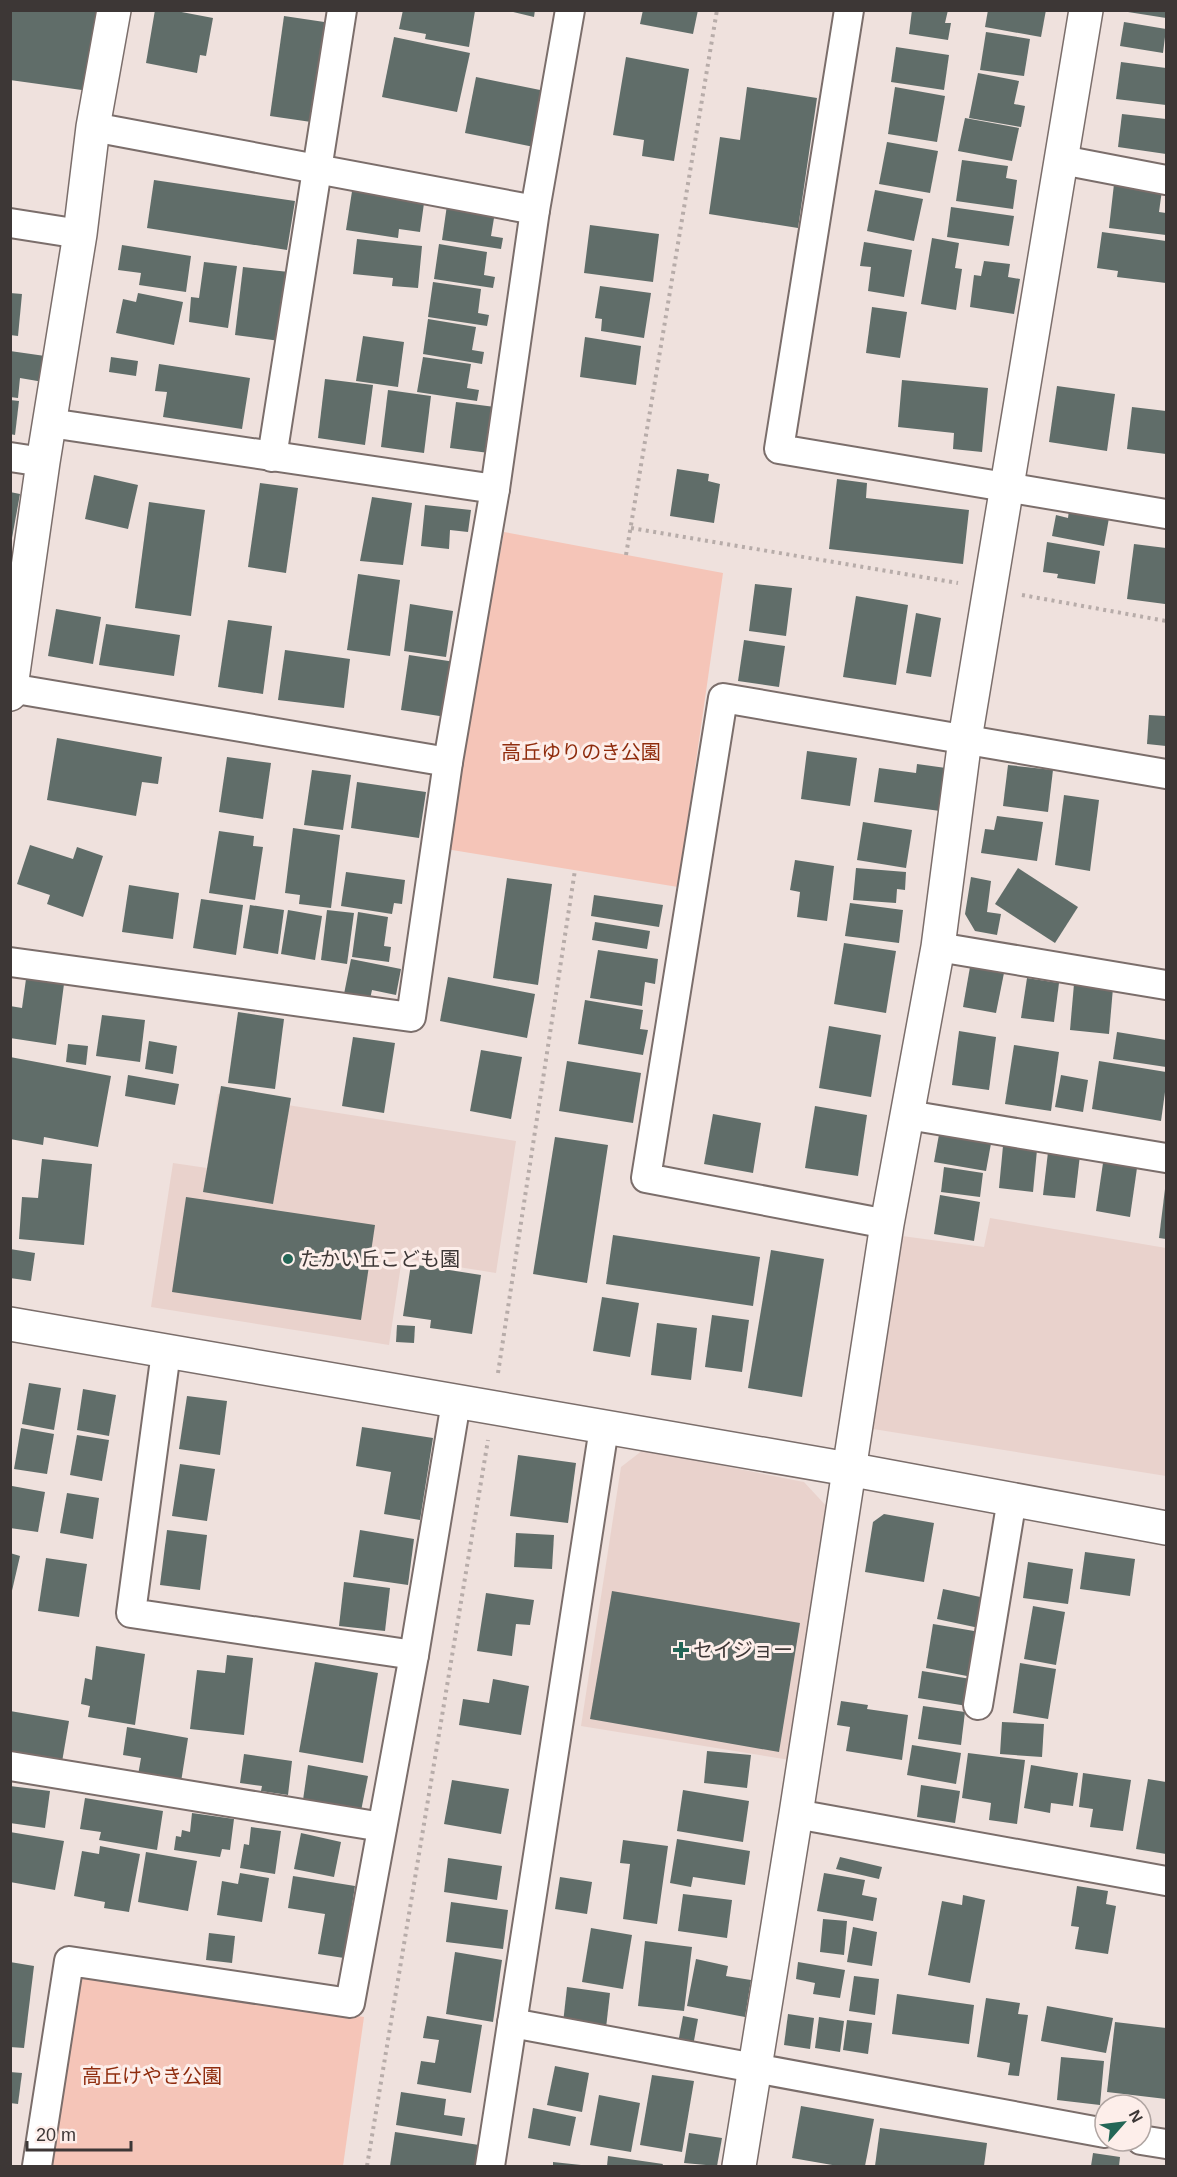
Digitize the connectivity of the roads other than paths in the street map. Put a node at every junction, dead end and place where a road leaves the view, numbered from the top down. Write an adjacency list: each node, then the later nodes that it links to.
1 (114, 10): 6 (street)
2 (342, 10): 8 (street)
3 (570, 10): 10 (street)
4 (849, 10): 17 (street)
5 (1086, 10): 7 (street)
6 (93, 127): 8 (street); 12 (street)
7 (1062, 160): 9 (street); 17 (street)
8 (318, 168): 10 (street); 15 (street)
9 (1167, 180)
10 (535, 210): 18 (street)
11 (10, 223): 12 (street)
12 (80, 234): 13 (street)
13 (50, 423): 15 (street); 16 (street)
14 (10, 457): 16 (street)
15 (272, 457): 18 (street)
16 (43, 462): 20 (street)
17 (1008, 487): 19 (street); 21 (street)
18 (495, 489): 22 (street)
19 (1167, 513)
20 (11, 690): 22 (street)
21 (965, 739): 23 (street); 24 (street); 29 (street)
22 (448, 762): 25 (street)
23 (1167, 774)
24 (938, 947): 26 (street); 27 (street)
25 (10, 962)
26 (1167, 985)
27 (908, 1115): 28 (street); 29 (street)
28 (1167, 1158)
29 (887, 1224): 34 (street)
30 (10, 1324): 31 (street)
31 (166, 1352): 32 (street); 37 (street)
32 (456, 1402): 33 (street); 37 (street)
33 (604, 1428): 34 (street); 43 (street)
34 (848, 1469): 35 (street); 40 (street)
35 (1012, 1499): 36 (street); 38 (street)
36 (1167, 1528)
37 (414, 1655): 41 (street)
38 (978, 1705)
39 (10, 1766): 41 (street)
40 (796, 1814): 42 (street); 44 (street)
41 (382, 1827): 46 (street)
42 (1167, 1881)
43 (512, 2022): 44 (street); 47 (street)
44 (755, 2068): 45 (street); 48 (street)
45 (1093, 2131)
46 (37, 2166)
47 (490, 2166)
48 (739, 2166)

